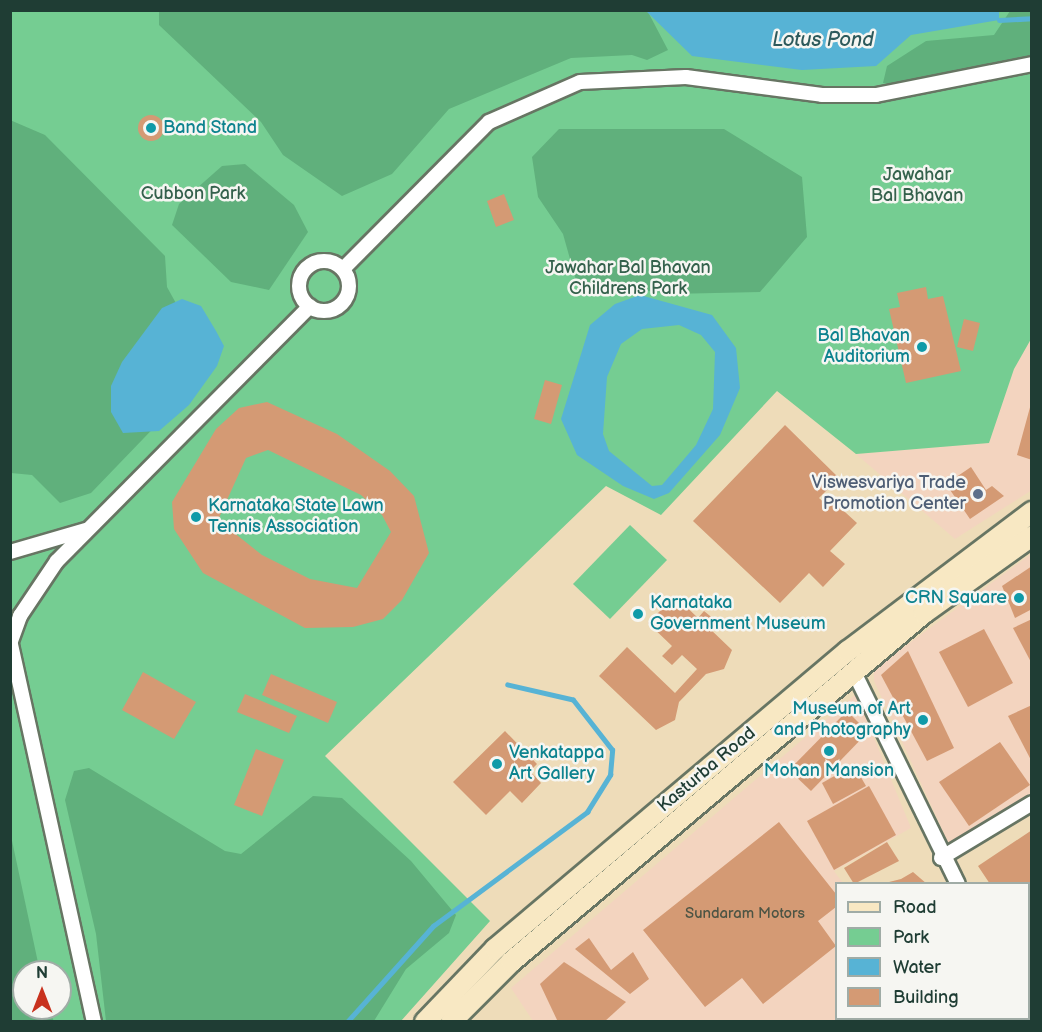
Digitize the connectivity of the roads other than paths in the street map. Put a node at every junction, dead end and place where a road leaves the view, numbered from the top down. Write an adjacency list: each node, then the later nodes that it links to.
1 (1032, 64): 2 (street)
2 (343, 269): 3 (street); 3 (street)
3 (310, 306): 5 (street)
4 (1032, 512): 14 (main road, Kasturba Road)
5 (98, 524): 7 (street); 8 (street)
6 (1032, 536): 9 (main road, Kasturba Road)
7 (10, 552)
8 (11, 641): 13 (street)
9 (854, 672): 11 (street); 15 (main road, Kasturba Road)
10 (1032, 803): 11 (street)
11 (941, 858): 12 (street)
12 (957, 882)
13 (94, 1022)
14 (425, 1022)
15 (451, 1022)

